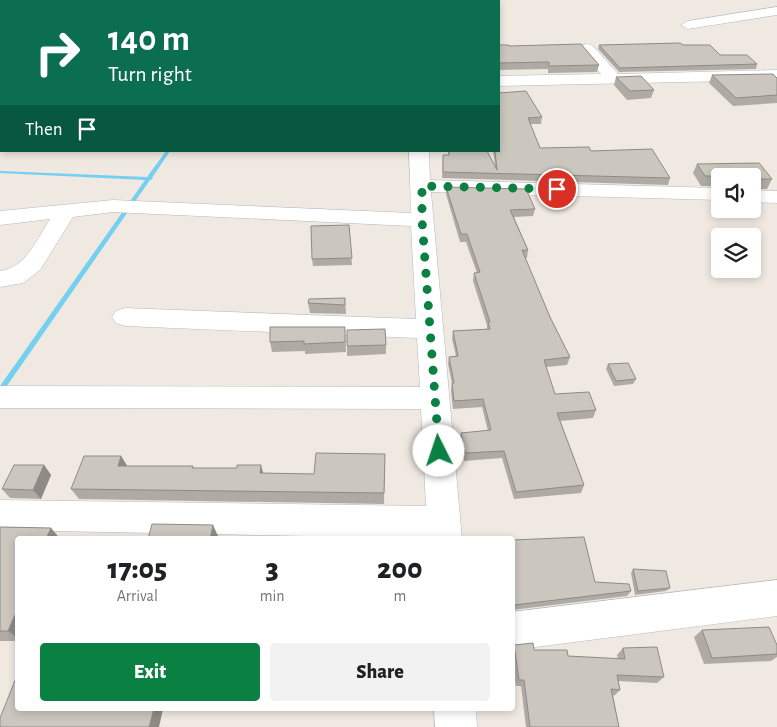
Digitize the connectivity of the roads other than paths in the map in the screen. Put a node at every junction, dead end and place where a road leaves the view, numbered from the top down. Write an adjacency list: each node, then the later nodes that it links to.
1 (772, 0): 2 (street)
2 (777, 2)
3 (777, 11): 4 (street)
4 (688, 25)
5 (588, 48): 9 (street)
6 (711, 61): 8 (street)
7 (777, 74): 8 (street)
8 (732, 77): 9 (street)
9 (614, 79): 10 (street)
10 (500, 81)
11 (419, 152): 12 (street)
12 (422, 186): 13 (street); 18 (street)
13 (711, 194)
14 (761, 196): 15 (street)
15 (777, 197)
16 (65, 212): 17 (street); 18 (street); 19 (street)
17 (0, 218)
18 (422, 220): 21 (street)
19 (0, 279)
20 (125, 317): 21 (street)
21 (431, 329): 23 (street)
22 (3, 397): 23 (street)
23 (436, 398): 27 (street)
24 (0, 515): 25 (street)
25 (80, 528): 26 (street)
26 (223, 529): 27 (street)
27 (444, 530)
28 (777, 598): 29 (street)
29 (515, 631)
30 (455, 711): 31 (street)
31 (456, 727)

